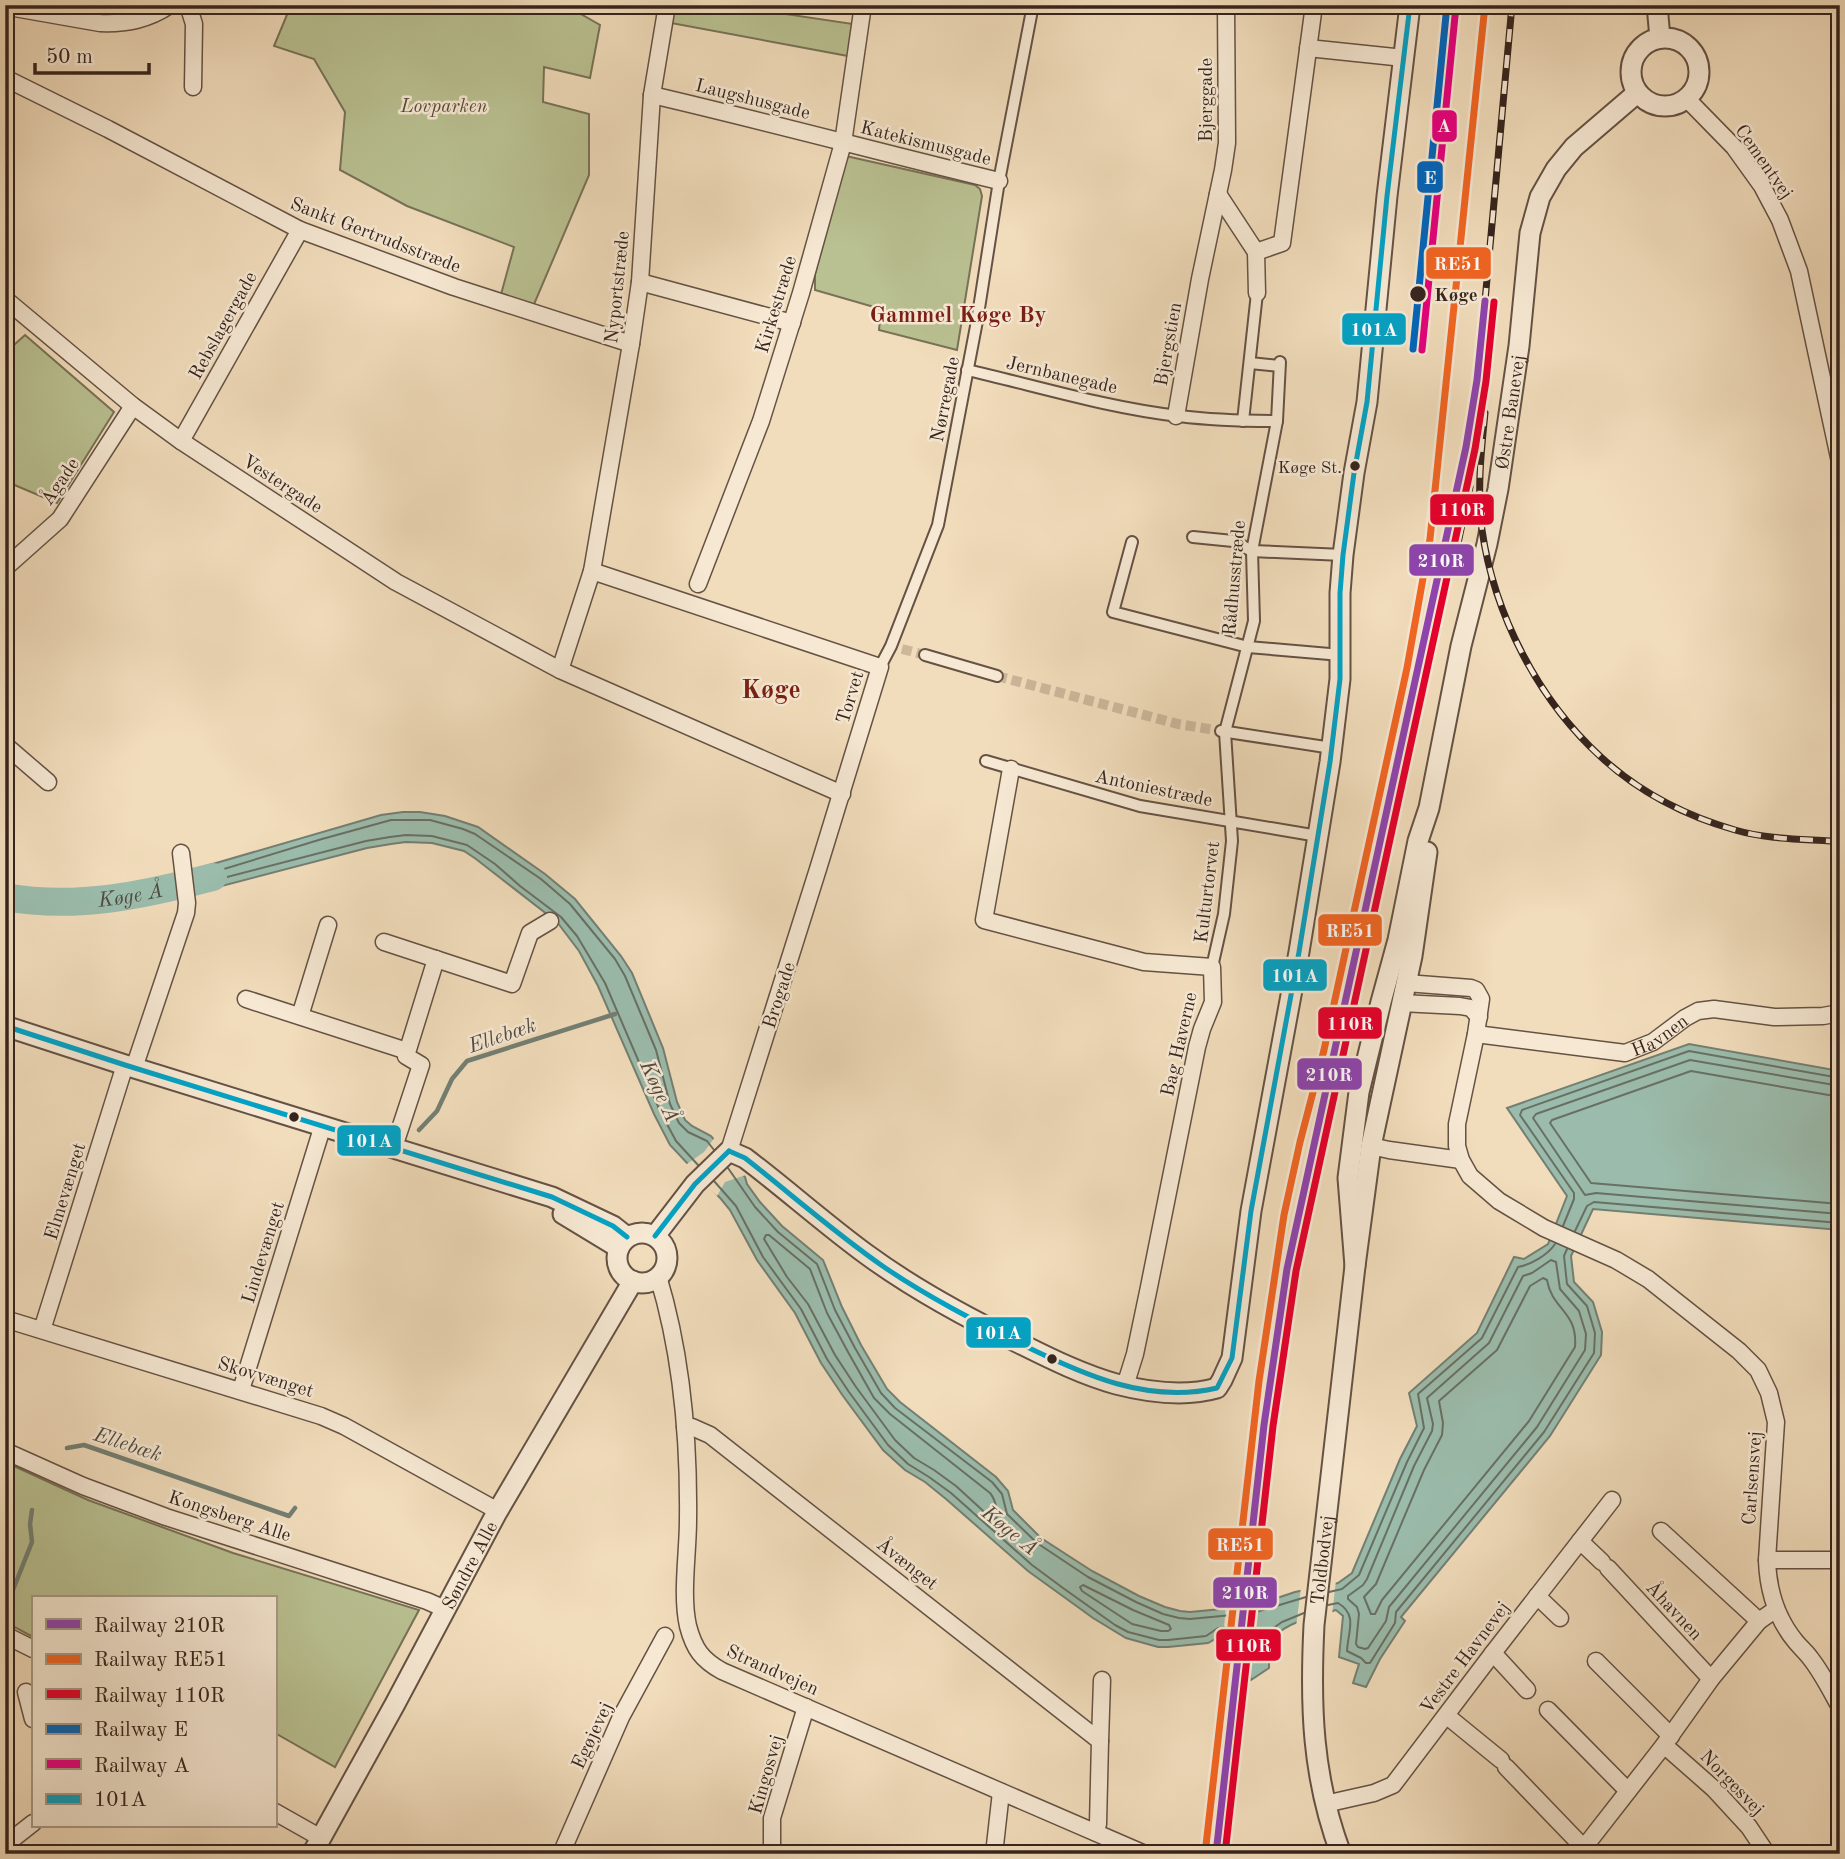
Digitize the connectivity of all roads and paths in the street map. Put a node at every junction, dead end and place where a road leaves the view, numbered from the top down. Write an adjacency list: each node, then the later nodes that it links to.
1 (170, 5): 10 (street)
2 (188, 5): 15 (street)
3 (667, 5): 17 (street, Nyportstræde)
4 (863, 5): 19 (street, Kirkestræde)
5 (1033, 5): 20 (street, Nørregade)
6 (1226, 5): 21 (street, Bjerggade)
7 (1314, 5): 12 (street)
8 (1410, 5): 13 (street)
9 (1657, 5): 11 (street)
10 (8, 10)
11 (1660, 38): 16 (street); 18 (street)
12 (1308, 48): 13 (street); 23 (street)
13 (1404, 58): 41 (street)
14 (5, 78): 22 (street, Sankt Gertrudsstræde)
15 (193, 88)
16 (1637, 93): 18 (street); 67 (street, Østre Banevej)
17 (652, 95): 19 (street, Laugshusgade); 25 (street, Nyportstræde)
18 (1687, 99): 37 (street, Cementvej)
19 (843, 143): 20 (street, Katekismusgade); 28 (street, Kirkestræde)
20 (999, 181): 31 (street, Nørregade)
21 (1218, 194): 23 (street); 24 (street, Bjerggade)
22 (300, 230): 29 (street, Sankt Gertrudsstræde); 36 (street, Rebslagergade)
23 (1256, 252): 26 (street)
24 (1200, 279): 33 (street, Bjergstien)
25 (640, 282): 28 (street); 29 (street, Nyportstræde)
26 (1257, 293): 30 (street)
27 (5, 299): 32 (street, Vestergade)
28 (792, 323): 44 (street, Kirkestræde)
29 (631, 345): 43 (street, Nyportstræde)
30 (1250, 363): 34 (street); 35 (street, Rådhusstræde)
31 (967, 370): 33 (street, Jernbanegade); 49 (street, Nørregade)
32 (133, 405): 36 (street, Vestergade); 42 (street, Ågade)
33 (1176, 416): 34 (street, Jernbanegade)
34 (1238, 421): 35 (street, Jernbanegade)
35 (1276, 421): 40 (street, Rådhusstræde)
36 (181, 441): 50 (street, Vestergade)
37 (1840, 462)
38 (1192, 537): 40 (street)
39 (1132, 542): 46 (street)
40 (1252, 551): 41 (street); 46 (street, Rådhusstræde)
41 (1343, 555): 48 (street)
42 (5, 568)
43 (592, 571): 45 (street, Torvet); 50 (street)
44 (698, 584): 45 (street, Kirkestræde)
45 (692, 604): 49 (street, Torvet)
46 (1248, 647): 48 (street); 52 (street, Rådhusstræde)
47 (925, 654): 51 (street)
48 (1341, 655): 54 (street)
49 (880, 667): 58 (street, Torvet)
50 (560, 670): 58 (street)
51 (997, 676)
52 (1223, 731): 54 (street); 59 (street, Rådhusstræde)
53 (5, 745): 57 (street)
54 (1332, 748): 60 (street)
55 (986, 761): 56 (street, Antoniestræde)
56 (1011, 769): 59 (street, Antoniestræde); 66 (street, Bag Haverne)
57 (48, 782)
58 (842, 794): 81 (street, Brogade)
59 (1230, 821): 60 (street, Antoniestræde); 66 (street, Kulturtorvet)
60 (1318, 836): 90 (street)
61 (181, 853): 77 (street, Elmevænget)
62 (550, 921): 65 (street)
63 (328, 925): 72 (street)
64 (384, 943): 65 (street)
65 (436, 959): 76 (street)
66 (1212, 967): 90 (street, Bag Haverne)
67 (1397, 982): 69 (street, Toldbodvej); 70 (street, Toldbodvej); 73 (street)
68 (246, 999): 72 (street)
69 (1381, 1002): 70 (street); 85 (street, Toldbodvej)
70 (1401, 1003): 73 (street); 79 (street, Toldbodvej)
71 (1840, 1013): 75 (street, Havnen)
72 (300, 1016): 76 (street)
73 (1479, 1017): 75 (street)
74 (5, 1026): 77 (street)
75 (1476, 1034): 82 (street)
76 (407, 1051): 80 (street)
77 (130, 1066): 78 (street); 89 (street, Elmevænget)
78 (323, 1125): 80 (street); 91 (street, Lindevænget)
79 (1371, 1146): 82 (street); 85 (street, Toldbodvej)
80 (394, 1147): 84 (street)
81 (729, 1151): 83 (street, Brogade); 90 (street)
82 (1461, 1160): 98 (street, Carlsensvej)
83 (655, 1236): 84 (street); 86 (street)
84 (623, 1242): 87 (street)
85 (1355, 1266): 123 (street, Toldbodvej)
86 (658, 1276): 87 (street); 92 (street, Strandvejen)
87 (633, 1281): 95 (street, Søndre Alle)
88 (5, 1319): 89 (street, Skovvænget)
89 (42, 1330): 91 (street, Skovvænget)
90 (1125, 1386)
91 (241, 1390): 95 (street, Skovvænget)
92 (685, 1427): 114 (street, Strandvejen); 120 (street, Åvænget)
93 (5, 1451): 101 (street, Kongsberg Alle)
94 (1612, 1500): 97 (street, Vestre Havnevej)
95 (498, 1511): 101 (street, Søndre Alle)
96 (1661, 1531): 104 (street)
97 (1580, 1541): 100 (street, Vestre Havnevej); 110 (street, Åhavnen)
98 (1767, 1560): 99 (street); 102 (street, Carlsensvej)
99 (1840, 1560)
100 (1537, 1596): 103 (street); 108 (street, Vestre Havnevej)
101 (445, 1609): 128 (street, Søndre Alle)
102 (1776, 1609): 104 (street); 115 (street, Carlsensvej)
103 (1560, 1618)
104 (1759, 1621): 110 (street)
105 (5, 1635): 107 (street)
106 (665, 1636): 130 (street, Egøjevej)
107 (32, 1648)
108 (1493, 1653): 112 (street); 118 (street, Vestre Havnevej)
109 (1596, 1661): 119 (street)
110 (1711, 1679): 119 (street)
111 (1102, 1680): 120 (street)
112 (1527, 1690)
113 (26, 1692): 117 (street)
114 (806, 1707): 122 (street, Strandvejen); 131 (street, Kingosvej)
115 (1840, 1707)
116 (1548, 1710): 121 (street)
117 (32, 1714)
118 (1447, 1716): 123 (street, Vestre Havnevej); 129 (street)
119 (1667, 1740): 121 (street); 135 (street, Norgesvej)
120 (1100, 1741): 126 (street)
121 (1628, 1791): 129 (street)
122 (1001, 1792): 126 (street, Strandvejen); 132 (street)
123 (1325, 1804): 134 (street, Toldbodvej)
124 (276, 1813): 128 (street)
125 (32, 1824): 127 (street)
126 (1095, 1832): 133 (street, Strandvejen)
127 (5, 1845)
128 (316, 1846)
129 (1582, 1851)
130 (561, 1854)
131 (772, 1854)
132 (993, 1854)
133 (1145, 1854)
134 (1341, 1854)
135 (1767, 1854)

